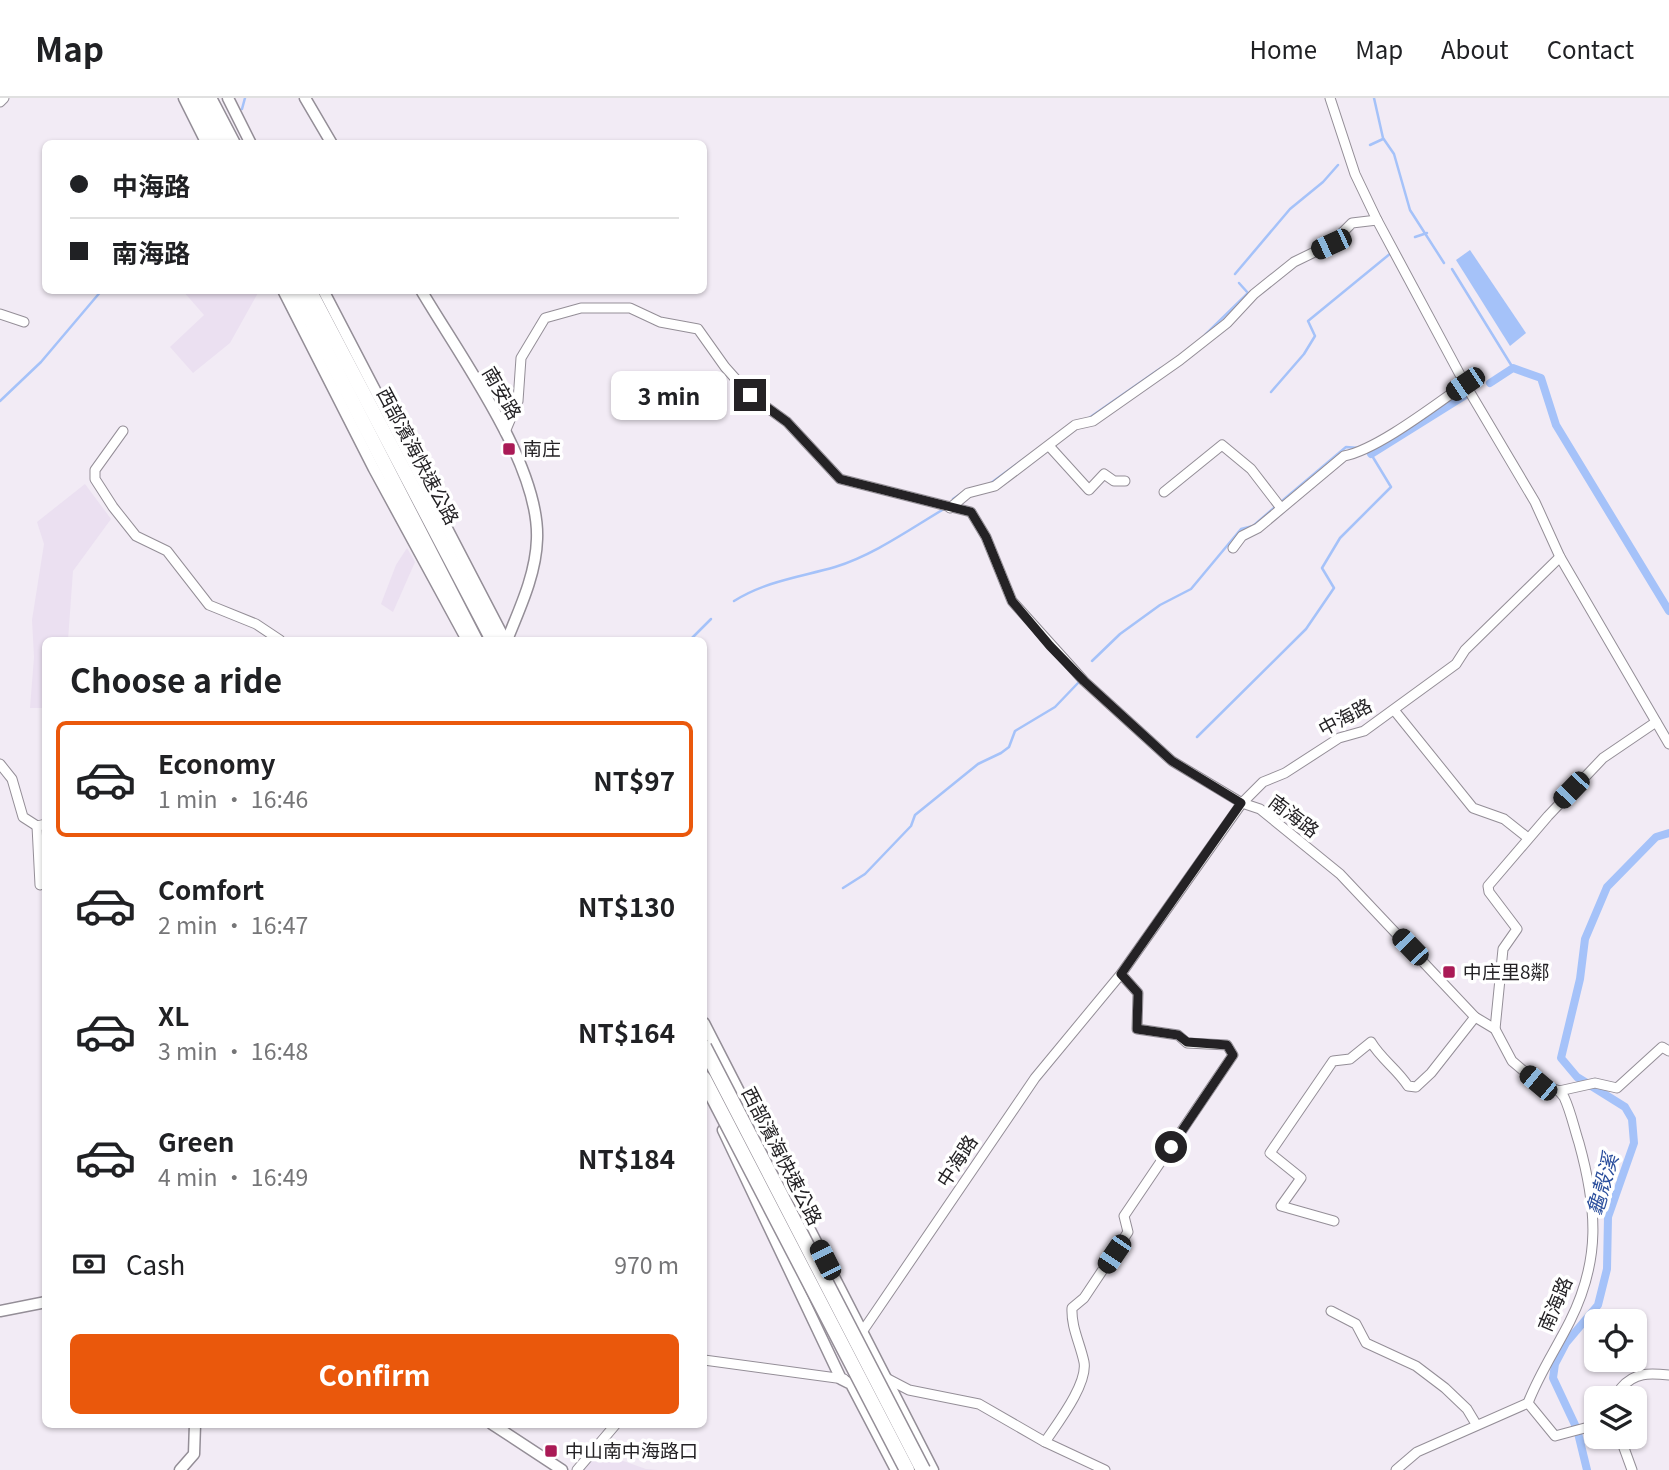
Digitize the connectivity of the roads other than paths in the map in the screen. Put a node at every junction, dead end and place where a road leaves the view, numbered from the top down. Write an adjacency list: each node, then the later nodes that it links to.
1 (4, 98): 8 (street)
2 (184, 98): 9 (street)
3 (195, 98): 10 (highway)
4 (209, 98): 11 (highway)
5 (228, 98): 12 (street)
6 (305, 98): 13 (street)
7 (1330, 98): 14 (street)
8 (0, 102)
9 (206, 140)
10 (217, 140)
11 (231, 140)
12 (248, 140)
13 (330, 140)
14 (1377, 220): 22 (street); 25 (street)
15 (286, 294): 33 (street)
16 (297, 294): 34 (highway, 西部濱海快速公路)
17 (311, 294): 35 (highway, 西部濱海快速公路)
18 (325, 294): 36 (street)
19 (423, 294): 24 (street, 南安路)
20 (0, 314): 21 (street)
21 (24, 322)
22 (1465, 384): 29 (street); 31 (street)
23 (123, 431): 32 (street)
24 (505, 432): 28 (street, 南海路); 37 (street, 南安路)
25 (1050, 447): 26 (street); 28 (street)
26 (1125, 481)
27 (1164, 492): 29 (street)
28 (950, 508): 42 (street, 南海路)
29 (1281, 508): 30 (street)
30 (1233, 548)
31 (1560, 557): 38 (street, 中海路); 39 (street)
32 (276, 637)
33 (465, 637)
34 (473, 637)
35 (491, 637)
36 (504, 637)
37 (507, 637)
38 (1394, 710): 42 (street, 中海路); 44 (street, 中海路)
39 (1656, 722): 40 (street); 44 (street)
40 (1669, 744)
41 (0, 764): 43 (street)
42 (1241, 803): 46 (street, 中海路); 47 (street, 南海路)
43 (41, 825): 45 (street)
44 (1528, 838): 49 (street)
45 (40, 885)
46 (1121, 974): 59 (street, 中海路); 71 (street)
47 (1475, 1017): 49 (street, 南海路); 55 (street)
48 (707, 1029): 59 (street)
49 (1495, 1029): 53 (street)
50 (1669, 1051): 53 (street)
51 (707, 1053): 78 (highway, 西部濱海快速公路, bridge)
52 (707, 1085): 77 (highway, 西部濱海快速公路, bridge)
53 (1559, 1091): 65 (street, 南海路)
54 (707, 1105): 63 (street)
55 (1334, 1221)
56 (42, 1303): 57 (street)
57 (0, 1311)
58 (1331, 1311): 66 (street)
59 (862, 1331): 62 (street); 63 (street, 中海路)
60 (707, 1360): 63 (street)
61 (1669, 1375): 64 (street)
62 (885, 1378): 63 (street); 71 (street); 79 (street)
63 (841, 1379): 76 (street)
64 (1623, 1386)
65 (1528, 1403): 66 (street); 70 (street)
66 (1475, 1424): 81 (street)
67 (195, 1428): 73 (street)
68 (498, 1428): 74 (street)
69 (613, 1428): 75 (street)
70 (1584, 1430)
71 (1045, 1442): 80 (street)
72 (1624, 1449): 82 (street)
73 (180, 1470)
74 (562, 1470)
75 (576, 1470)
76 (896, 1470)
77 (907, 1470)
78 (923, 1470)
79 (933, 1470)
80 (1105, 1470)
81 (1396, 1470)
82 (1632, 1470)

